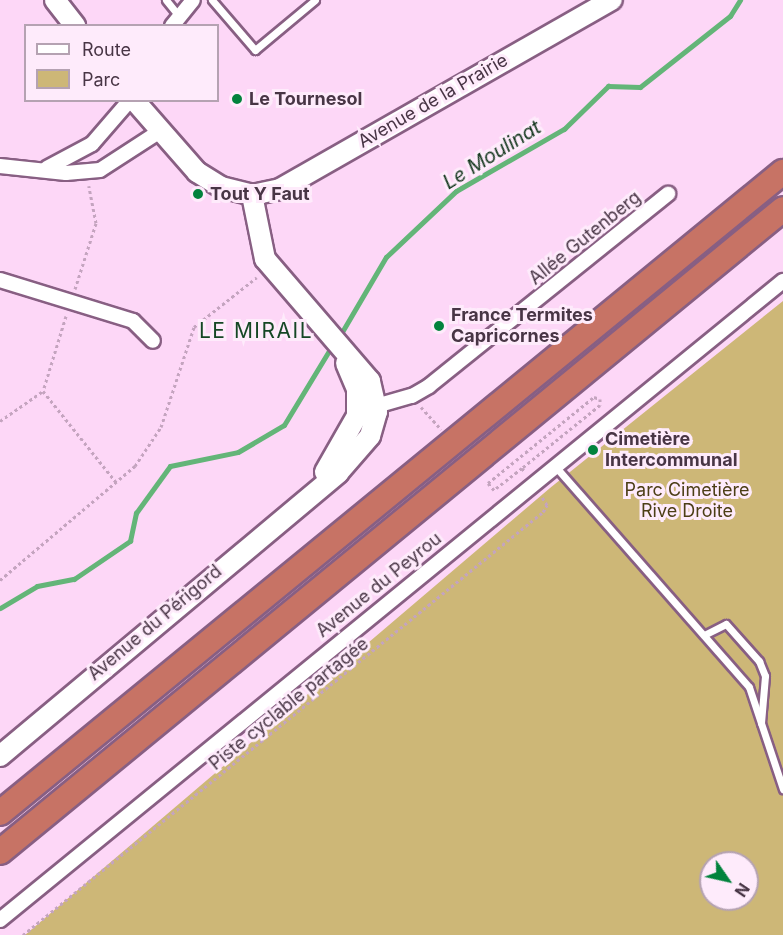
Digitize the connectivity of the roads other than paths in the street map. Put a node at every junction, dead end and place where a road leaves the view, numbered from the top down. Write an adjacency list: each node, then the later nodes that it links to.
1 (55, 0): 8 (street)
2 (166, 0): 7 (lane)
3 (193, 0): 7 (street)
4 (212, 0): 5 (lane)
5 (315, 0)
6 (612, 0): 18 (street, Avenue de la Prairie)
7 (176, 21)
8 (73, 24)
9 (130, 102): 14 (street)
10 (134, 102): 11 (street)
11 (160, 131): 14 (street); 18 (street)
12 (783, 159): 17 (lane)
13 (0, 166): 14 (street)
14 (47, 168)
15 (783, 172): 17 (highway)
16 (668, 194): 25 (street, Allée Gutenberg)
17 (756, 194): 33 (highway)
18 (252, 195): 23 (street, Avenue du Périgord)
19 (783, 209): 34 (highway)
20 (0, 280): 22 (street)
21 (783, 281): 27 (street, Avenue du Peyrou)
22 (153, 341)
23 (340, 352): 24 (street, Avenue du Périgord); 25 (street, Avenue du Périgord)
24 (352, 375): 25 (street); 26 (street, Avenue du Périgord)
25 (376, 406): 26 (street); 28 (street, Avenue du Périgord)
26 (355, 421): 28 (street, Avenue du Périgord)
27 (554, 465): 29 (lane); 35 (street, Avenue du Peyrou)
28 (311, 491): 31 (street, Avenue du Périgord)
29 (706, 634): 30 (lane); 30 (lane)
30 (761, 727): 32 (lane)
31 (0, 756)
32 (783, 789)
33 (0, 813)
34 (0, 852)
35 (0, 920)

